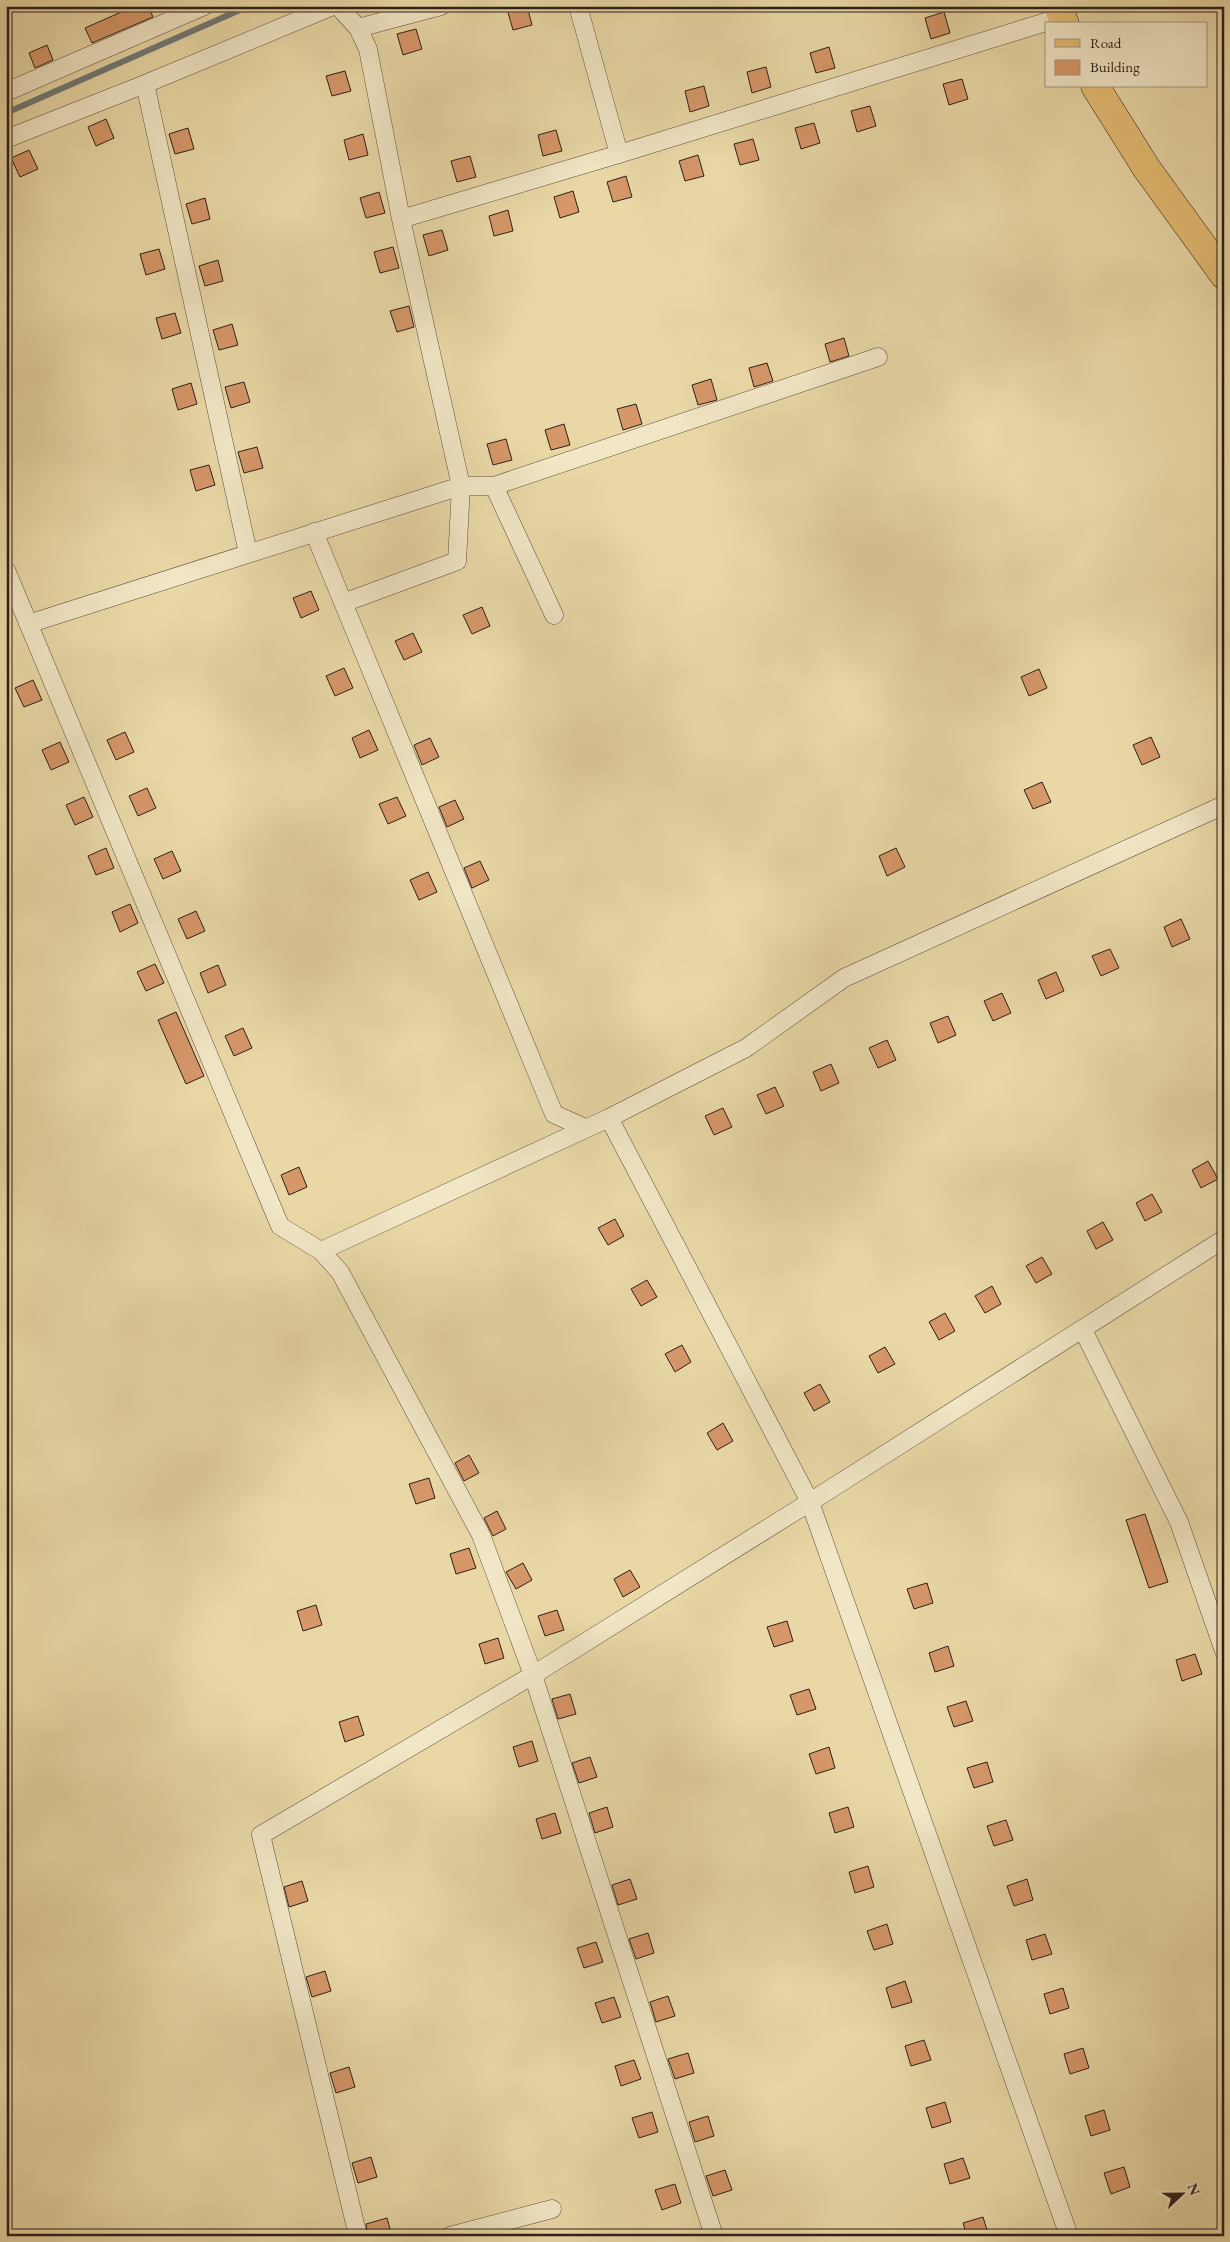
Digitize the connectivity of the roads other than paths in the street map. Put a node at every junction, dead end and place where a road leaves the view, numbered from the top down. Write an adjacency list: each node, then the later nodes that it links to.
1 (204, 6): 10 (street)
2 (333, 6): 8 (street)
3 (338, 6): 7 (street)
4 (441, 6): 7 (street)
5 (578, 6): 12 (street)
6 (1062, 16): 12 (street)
7 (358, 28): 13 (street)
8 (145, 84): 11 (street); 19 (street)
9 (1096, 88): 14 (main road)
10 (6, 92)
11 (6, 139)
12 (619, 154): 13 (street)
13 (401, 219): 16 (street)
14 (1224, 276)
15 (878, 357): 17 (street)
16 (461, 486): 17 (street); 18 (street); 21 (street)
17 (494, 486): 22 (street)
18 (314, 532): 19 (street); 21 (street)
19 (248, 553): 23 (street)
20 (6, 570): 23 (street)
21 (343, 603): 26 (street)
22 (554, 615)
23 (28, 624): 28 (street)
24 (1224, 805): 25 (street)
25 (609, 1118): 26 (street); 30 (street)
26 (585, 1128): 28 (street)
27 (1224, 1239): 29 (street)
28 (321, 1251): 32 (street)
29 (1084, 1330): 30 (street); 31 (street)
30 (810, 1502): 32 (street); 37 (street)
31 (1224, 1651)
32 (532, 1675): 34 (street); 36 (street)
33 (552, 2209): 35 (street)
34 (358, 2236)
35 (450, 2236)
36 (714, 2236)
37 (1069, 2236)

